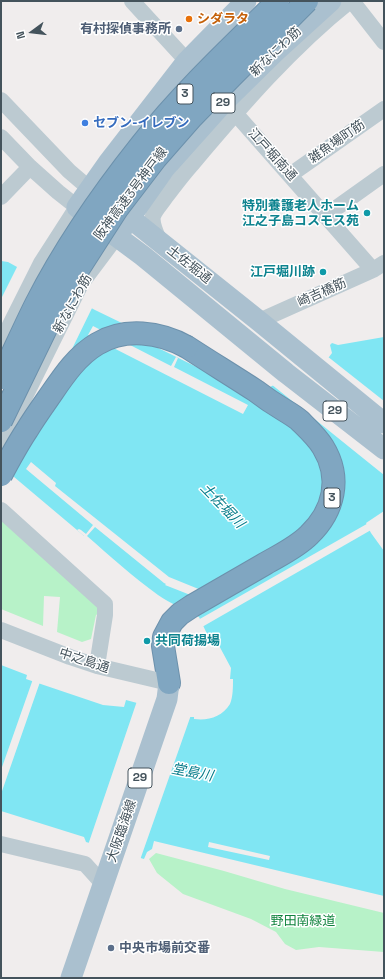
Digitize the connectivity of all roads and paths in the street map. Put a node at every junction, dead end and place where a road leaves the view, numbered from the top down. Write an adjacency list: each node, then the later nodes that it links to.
1 (132, 1): 8 (street)
2 (246, 1): 8 (main road)
3 (278, 1): 26 (highway, 阪神高速3号神戸線 / 3, bridge)
4 (308, 1): 27 (highway, 阪神高速3号神戸線 / 3, bridge)
5 (331, 1): 20 (main road, 新なにわ筋 / 29)
6 (351, 1): 7 (street); 11 (street)
7 (384, 42)
8 (187, 61): 16 (main road)
9 (1, 100): 16 (street, 土佐堀通)
10 (384, 109): 15 (street, 雑魚場町筋)
11 (235, 113): 15 (street, 江戸堀南通); 22 (street)
12 (1, 137): 13 (street, 土佐堀通)
13 (30, 167): 17 (street); 18 (street, 土佐堀通)
14 (384, 174): 19 (street)
15 (290, 176): 19 (street, 江戸堀南通)
16 (90, 189): 18 (main road); 20 (main road, 土佐堀通)
17 (1, 197)
18 (77, 207): 21 (main road, 土佐堀通); 25 (street)
19 (325, 216): 23 (street, 江戸堀南通)
20 (130, 218): 21 (main road, 新なにわ筋); 22 (main road, 土佐堀通 / 29)
21 (117, 236): 29 (street, 新なにわ筋); 30 (main road, 土佐堀通 / 29)
22 (160, 242): 24 (main road, 土佐堀通 / 29)
23 (378, 266): 24 (street, 崎吉橋筋)
24 (259, 321): 28 (main road, 土佐堀通 / 29)
25 (1, 343)
26 (1, 378)
27 (1, 420)
28 (384, 423)
29 (1, 446)
30 (384, 449)
31 (1, 475): 35 (highway, 3, bridge)
32 (1, 510): 34 (street)
33 (1, 630): 34 (street, 中之島通)
34 (97, 666): 35 (street, 中之島通)
35 (168, 691): 37 (main road, 大阪臨海線 / 29)
36 (1, 844): 37 (street)
37 (103, 884): 38 (main road, 大阪臨海線 / 29)
38 (70, 978)

